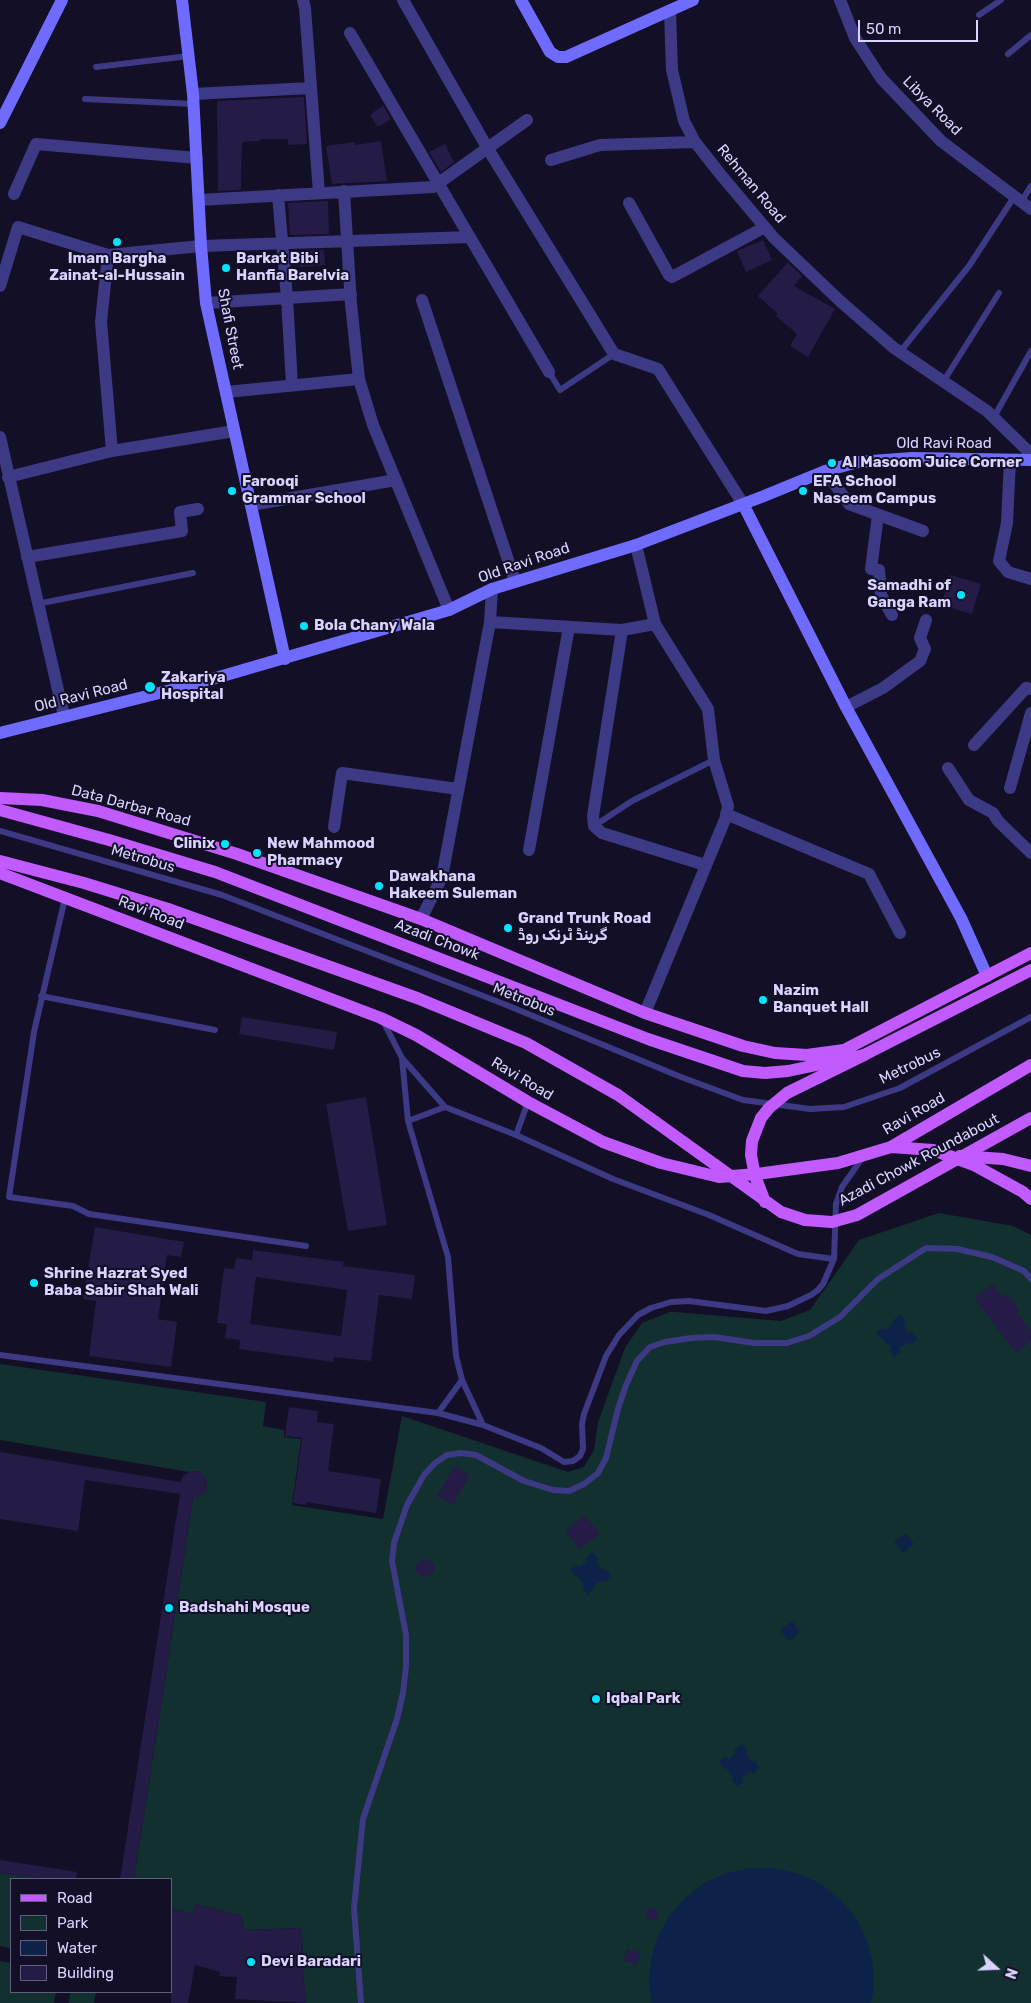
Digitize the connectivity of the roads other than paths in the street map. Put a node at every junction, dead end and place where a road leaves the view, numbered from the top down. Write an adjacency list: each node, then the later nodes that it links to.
1 (62, 0): 20 (street)
2 (182, 0): 14 (street, Shafi Street)
3 (302, 0): 16 (street)
4 (403, 0): 22 (street)
5 (522, 0): 9 (street)
6 (693, 0): 9 (street)
7 (840, 0): 33 (street, Libya Road)
8 (1001, 0): 10 (lane)
9 (670, 11): 21 (street, Rehman Road)
10 (979, 15)
11 (350, 33): 25 (street)
12 (1031, 35): 13 (lane)
13 (1008, 54)
14 (189, 56): 15 (lane); 18 (street, Shafi Street)
15 (96, 67)
16 (311, 88): 18 (street); 28 (street)
17 (85, 99): 18 (lane)
18 (194, 99): 23 (street, Shafi Street)
19 (527, 120): 22 (street)
20 (0, 123)
21 (695, 142): 24 (street); 34 (street, Rehman Road)
22 (488, 149): 25 (street); 48 (street)
23 (197, 158): 29 (street); 31 (street, Shafi Street)
24 (551, 160)
25 (439, 183): 27 (street); 35 (street)
26 (1031, 186): 33 (lane)
27 (344, 191): 28 (street); 36 (street)
28 (319, 193): 30 (street)
29 (14, 194)
30 (278, 195): 31 (street); 37 (street)
31 (199, 200): 38 (street, Shafi Street)
32 (629, 202): 34 (street)
33 (1022, 203): 47 (lane)
34 (765, 227): 47 (street, Rehman Road)
35 (470, 237): 36 (street); 49 (street)
36 (347, 241): 37 (street); 42 (street)
37 (282, 243): 38 (street); 43 (street)
38 (201, 246): 39 (street); 45 (street, Shafi Street)
39 (108, 255): 40 (street); 57 (street)
40 (0, 286)
41 (999, 293): 51 (lane)
42 (351, 294): 43 (street); 50 (street)
43 (287, 298): 45 (street); 52 (street)
44 (422, 300): 73 (street)
45 (206, 303): 53 (street, Shafi Street)
46 (1031, 351): 54 (lane)
47 (900, 352): 51 (street, Rehman Road)
48 (614, 354): 49 (lane); 64 (street)
49 (549, 372)
50 (359, 379): 52 (street); 63 (street)
51 (944, 382): 54 (street, Rehman Road)
52 (292, 386): 53 (street)
53 (226, 392): 55 (street, Shafi Street)
54 (994, 418): 58 (street, Rehman Road)
55 (234, 431): 57 (street); 65 (street, Shafi Street)
56 (0, 437): 62 (street)
57 (112, 451): 62 (street)
58 (1031, 454)
59 (1010, 460): 60 (street, Old Ravi Road); 61 (street, Old Ravi Road); 72 (street)
60 (1031, 460)
61 (825, 470): 64 (street, Old Ravi Road); 67 (street)
62 (8, 476): 70 (street)
63 (396, 480): 65 (street); 76 (street)
64 (744, 504): 69 (street, Old Ravi Road); 85 (street)
65 (251, 506): 83 (street, Shafi Street)
66 (198, 509): 70 (street)
67 (878, 516): 68 (street); 77 (street)
68 (923, 531)
69 (636, 545): 73 (street, Old Ravi Road); 80 (street)
70 (26, 557): 75 (street)
71 (193, 573): 75 (lane)
72 (1031, 579)
73 (515, 581): 74 (street, Old Ravi Road)
74 (492, 589): 76 (street, Old Ravi Road); 79 (street)
75 (37, 604): 87 (street)
76 (449, 610): 83 (street, Old Ravi Road)
77 (892, 616)
78 (926, 620): 85 (street)
79 (490, 622): 81 (street); 93 (street)
80 (655, 624): 82 (street); 90 (street)
81 (569, 627): 82 (street); 100 (street)
82 (622, 630): 97 (street)
83 (285, 660): 87 (street, Old Ravi Road)
84 (1031, 689): 89 (street)
85 (846, 707): 110 (street)
86 (1031, 714): 92 (street)
87 (64, 716): 88 (street, Old Ravi Road)
88 (0, 733)
89 (974, 745)
90 (714, 760): 96 (street); 97 (lane)
91 (948, 768): 101 (street)
92 (1010, 788)
93 (458, 789): 98 (street); 106 (street)
94 (0, 798): 106 (main road, Data Darbar Road)
95 (0, 810): 116 (main road, Azadi Chowk, bridge)
96 (726, 814): 103 (street); 107 (street)
97 (594, 826): 103 (street)
98 (334, 827)
99 (0, 831): 113 (lane, Metrobus)
100 (529, 850)
101 (1031, 853)
102 (0, 861): 129 (main road, bridge)
103 (705, 865): 112 (street)
104 (0, 873): 105 (main road, Ravi Road)
105 (66, 898): 111 (lane); 114 (main road, Ravi Road)
106 (421, 919): 112 (main road)
107 (900, 933)
108 (1031, 953): 110 (main road)
109 (1031, 970): 116 (main road)
110 (987, 976): 112 (main road)
111 (42, 996): 115 (lane); 130 (lane)
112 (645, 1013)
113 (1031, 1017)
114 (381, 1018): 117 (lane); 119 (main road, Ravi Road)
115 (215, 1030)
116 (864, 1055): 129 (main road, bridge)
117 (402, 1058): 120 (lane); 122 (lane)
118 (1031, 1065): 124 (main road, Ravi Road)
119 (528, 1102): 123 (lane); 125 (main road, Ravi Road)
120 (445, 1107): 122 (lane); 123 (lane)
121 (1031, 1118): 126 (main road, Azadi Chowk Roundabout, bridge)
122 (408, 1121): 134 (lane)
123 (516, 1135): 131 (lane)
124 (891, 1147): 125 (main road, Ravi Road); 128 (main road)
125 (864, 1156): 131 (lane)
126 (960, 1156): 127 (main road); 129 (main road, Azadi Chowk Roundabout, bridge)
127 (1031, 1166)
128 (1031, 1199)
129 (765, 1202)
130 (306, 1246)
131 (834, 1259): 136 (lane)
132 (1031, 1279): 137 (lane)
133 (0, 1355): 135 (lane)
134 (462, 1380): 135 (lane); 136 (lane)
135 (438, 1413): 136 (lane)
136 (482, 1425)
137 (361, 2003)

